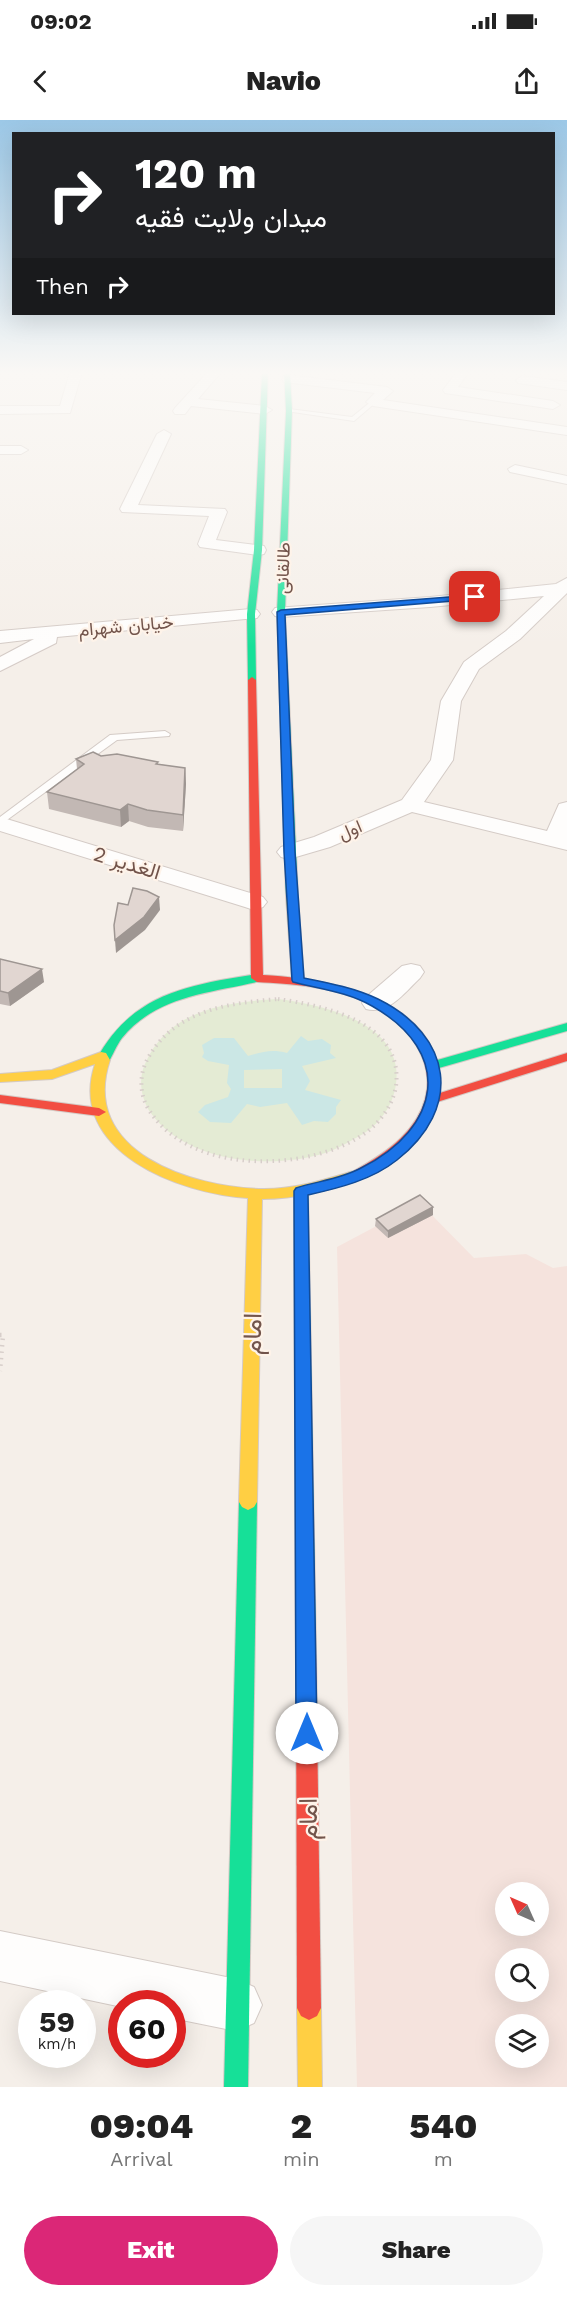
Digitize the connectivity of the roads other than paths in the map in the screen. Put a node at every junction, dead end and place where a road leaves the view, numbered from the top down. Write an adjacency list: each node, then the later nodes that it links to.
1 (150, 464): 6 (street)
2 (262, 464): 6 (main road, طالقانی)
3 (283, 464): 8 (main road, طالقانی)
4 (515, 469): 5 (street)
5 (563, 477)
6 (258, 550): 8 (main road, طالقانی)
7 (566, 586): 8 (street, خیابان شهرام); 13 (street)
8 (266, 613): 9 (street, خیابان شهرام); 17 (main road, طالقانی); 18 (main road, طالقانی)
9 (63, 632): 10 (street, خیابان شهرام); 11 (street)
10 (0, 637)
11 (0, 664)
12 (165, 734): 15 (lane)
13 (410, 805): 16 (street); 17 (street, اول)
14 (567, 809): 16 (street)
15 (0, 823): 18 (street, 2 الغدیر)
16 (561, 841)
17 (289, 852): 21 (main road, طالقانی)
18 (254, 902): 20 (main road, طالقانی)
19 (411, 972): 22 (street)
20 (257, 978): 21 (main road); 24 (main road)
21 (298, 980): 22 (main road)
22 (376, 1003): 26 (main road)
23 (567, 1027): 26 (main road)
24 (101, 1056): 27 (main road); 30 (main road)
25 (567, 1057): 29 (main road)
26 (432, 1066): 29 (main road)
27 (0, 1078)
28 (0, 1099): 30 (main road)
29 (434, 1100): 31 (main road)
30 (99, 1112): 32 (main road)
31 (301, 1191): 32 (main road); 36 (main road, امام)
32 (255, 1194): 34 (main road, امام)
33 (0, 1956): 34 (street)
34 (236, 2004): 35 (main road, امام)
35 (236, 2087)
36 (310, 2087)

